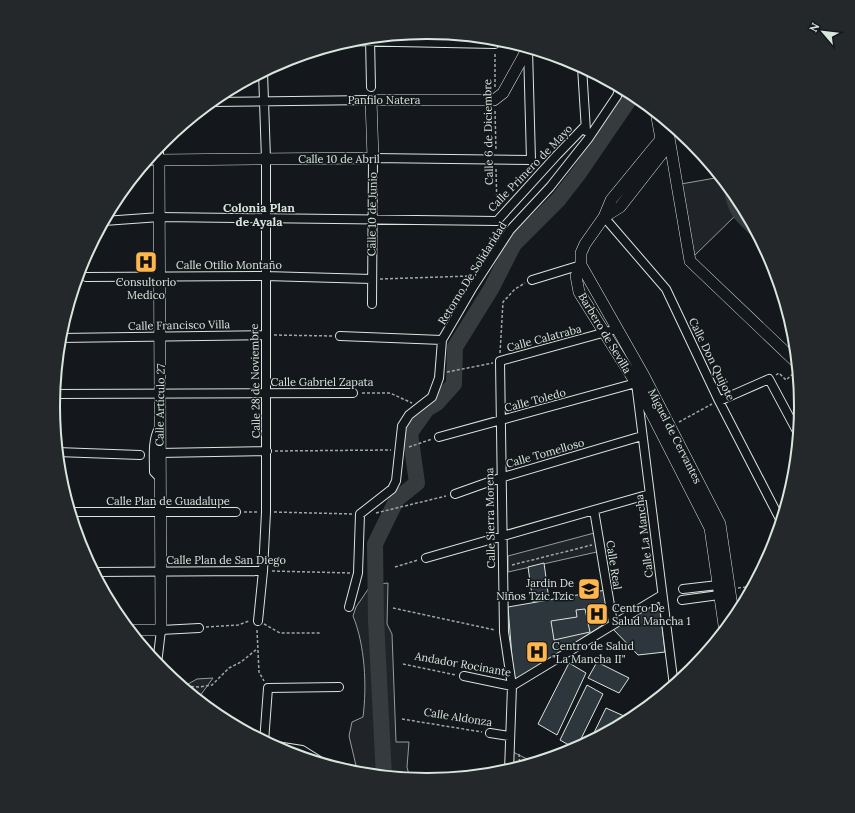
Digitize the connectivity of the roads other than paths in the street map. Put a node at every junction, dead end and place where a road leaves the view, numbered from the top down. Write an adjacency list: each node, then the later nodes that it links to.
1 (394, 41): 3 (street)
2 (370, 44): 8 (street)
3 (485, 44)
4 (525, 53): 11 (street, Panfilo Natera)
5 (528, 54): 19 (street, Calle 10 de Abril)
6 (582, 74): 14 (street, Calle Primero de Mayo)
7 (263, 78): 10 (street, Calle 28 de Noviembre)
8 (371, 87)
9 (618, 92): 16 (street, Retorno De Solidaridad)
10 (263, 100): 11 (street, Panfilo Natera); 12 (street, Panfilo Natera); 20 (street, Calle 28 de Noviembre)
11 (371, 100): 19 (street, Calle 10 de Junio)
12 (222, 102)
13 (659, 121): 17 (street)
14 (585, 126): 16 (street, Calle Primero de Mayo); 26 (street, Calle Primero de Mayo)
15 (666, 127): 17 (street)
16 (588, 140): 41 (street, Retorno De Solidaridad)
17 (665, 141): 24 (street, Barbero de Sevilla); 43 (street)
18 (159, 156): 22 (street, Calle Artículo 27)
19 (373, 158): 20 (street, Calle 10 de Abril); 26 (street, Calle 10 de Junio)
20 (266, 159): 22 (street, Calle 10 de Abril); 25 (street, Calle 28 de Noviembre)
21 (155, 160): 22 (street, Calle 10 de Abril)
22 (159, 160): 23 (street, Calle Artículo 27)
23 (160, 217): 25 (street, Calle Primero de Mayo); 27 (street, Calle Primero de Mayo); 29 (street, Calle Artículo 27)
24 (604, 217): 28 (street, Barbero de Sevilla); 49 (street, Calle Don Quijote)
25 (265, 219): 26 (street, Calle Primero de Mayo); 30 (street, Calle 28 de Noviembre)
26 (372, 220): 32 (street, Calle 10 de Junio)
27 (111, 221)
28 (581, 265): 33 (street); 35 (street, Miguel de Cervantes); 36 (street, Barbero de Sevilla)
29 (160, 276): 30 (street, Calle Otilio Montaño); 31 (street, Calle Otilio Montaño); 38 (street, Calle Artículo 27)
30 (265, 276): 32 (street, Calle Otilio Montaño); 37 (street, Calle 28 de Noviembre)
31 (86, 277)
32 (372, 279): 34 (street, Calle 10 de Junio)
33 (532, 280)
34 (372, 304)
35 (617, 329): 36 (street, Calle Calatraba); 78 (street, Miguel de Cervantes)
36 (605, 333): 42 (street, Calle Calatraba); 44 (street, Barbero de Sevilla)
37 (265, 335): 38 (street, Calle Francisco Villa); 46 (street, Calle 28 de Noviembre)
38 (160, 336): 40 (street, Calle Francisco Villa); 45 (street, Calle Artículo 27)
39 (340, 336): 41 (street)
40 (67, 338)
41 (442, 340): 77 (street, Retorno De Solidaridad)
42 (500, 361): 50 (street, Calle Sierra Morena)
43 (792, 362)
44 (636, 383): 50 (street, Calle Toledo); 53 (street, Calle La Mancha); 74 (street, Barbero de Sevilla)
45 (160, 393): 46 (street, Calle Gabriel Zapata); 48 (street, Calle Gabriel Zapata); 52 (street, Calle Artículo 27)
46 (266, 393): 47 (street, Calle Gabriel Zapata); 55 (street, Calle 28 de Noviembre)
47 (353, 393)
48 (61, 394)
49 (719, 400): 51 (street); 67 (street, Calle Don Quijote)
50 (500, 421): 54 (street, Calle Toledo); 60 (street, Calle Sierra Morena)
51 (794, 426)
52 (159, 428): 57 (street, Calle Artículo 27); 59 (street)
53 (642, 436): 60 (street, Calle Tomelloso); 62 (street, Calle La Mancha)
54 (439, 437)
55 (270, 451): 57 (street); 71 (street, Calle 28 de Noviembre)
56 (63, 452): 58 (street)
57 (159, 453): 59 (street, Calle Artículo 27)
58 (140, 455)
59 (159, 476): 65 (street, Calle Artículo 27)
60 (500, 478): 61 (street, Calle Tomelloso); 68 (street, Calle Sierra Morena)
61 (455, 494)
62 (650, 494): 63 (street); 75 (street, Calle La Mancha)
63 (594, 510): 68 (street); 80 (street, Calle Real)
64 (76, 512): 65 (street, Calle Plan de Guadalupe)
65 (160, 512): 66 (street, Calle Plan de Guadalupe); 70 (street, Calle Artículo 27)
66 (236, 512)
67 (778, 515)
68 (502, 536): 69 (street); 88 (street, Calle Sierra Morena)
69 (426, 558)
70 (160, 570): 71 (street, Calle Plan de San Diego); 72 (street, Calle Plan de San Diego); 84 (street, Calle Artículo 27)
71 (263, 571): 79 (street, Calle 28 de Noviembre)
72 (99, 572)
73 (683, 589): 74 (street)
74 (719, 590): 76 (street); 81 (street, Barbero de Sevilla)
75 (662, 595): 80 (street, Andador Rocinante); 87 (street, Calle La Mancha)
76 (682, 600)
77 (349, 607)
78 (733, 611)
79 (258, 621)
80 (613, 623): 88 (street, Andador Rocinante)
81 (724, 624)
82 (199, 628): 84 (street)
83 (136, 630): 84 (street)
84 (161, 630): 85 (street, Calle Artículo 27)
85 (157, 655)
86 (464, 676): 88 (street, Andador Rocinante)
87 (673, 680)
88 (512, 686): 92 (street, Calle Sierra Morena)
89 (339, 687): 91 (street)
90 (490, 733): 92 (street, Calle Aldonza)
91 (264, 736)
92 (509, 736): 95 (street, Calle Sierra Morena)
93 (295, 749): 94 (street)
94 (308, 753)
95 (509, 764)

